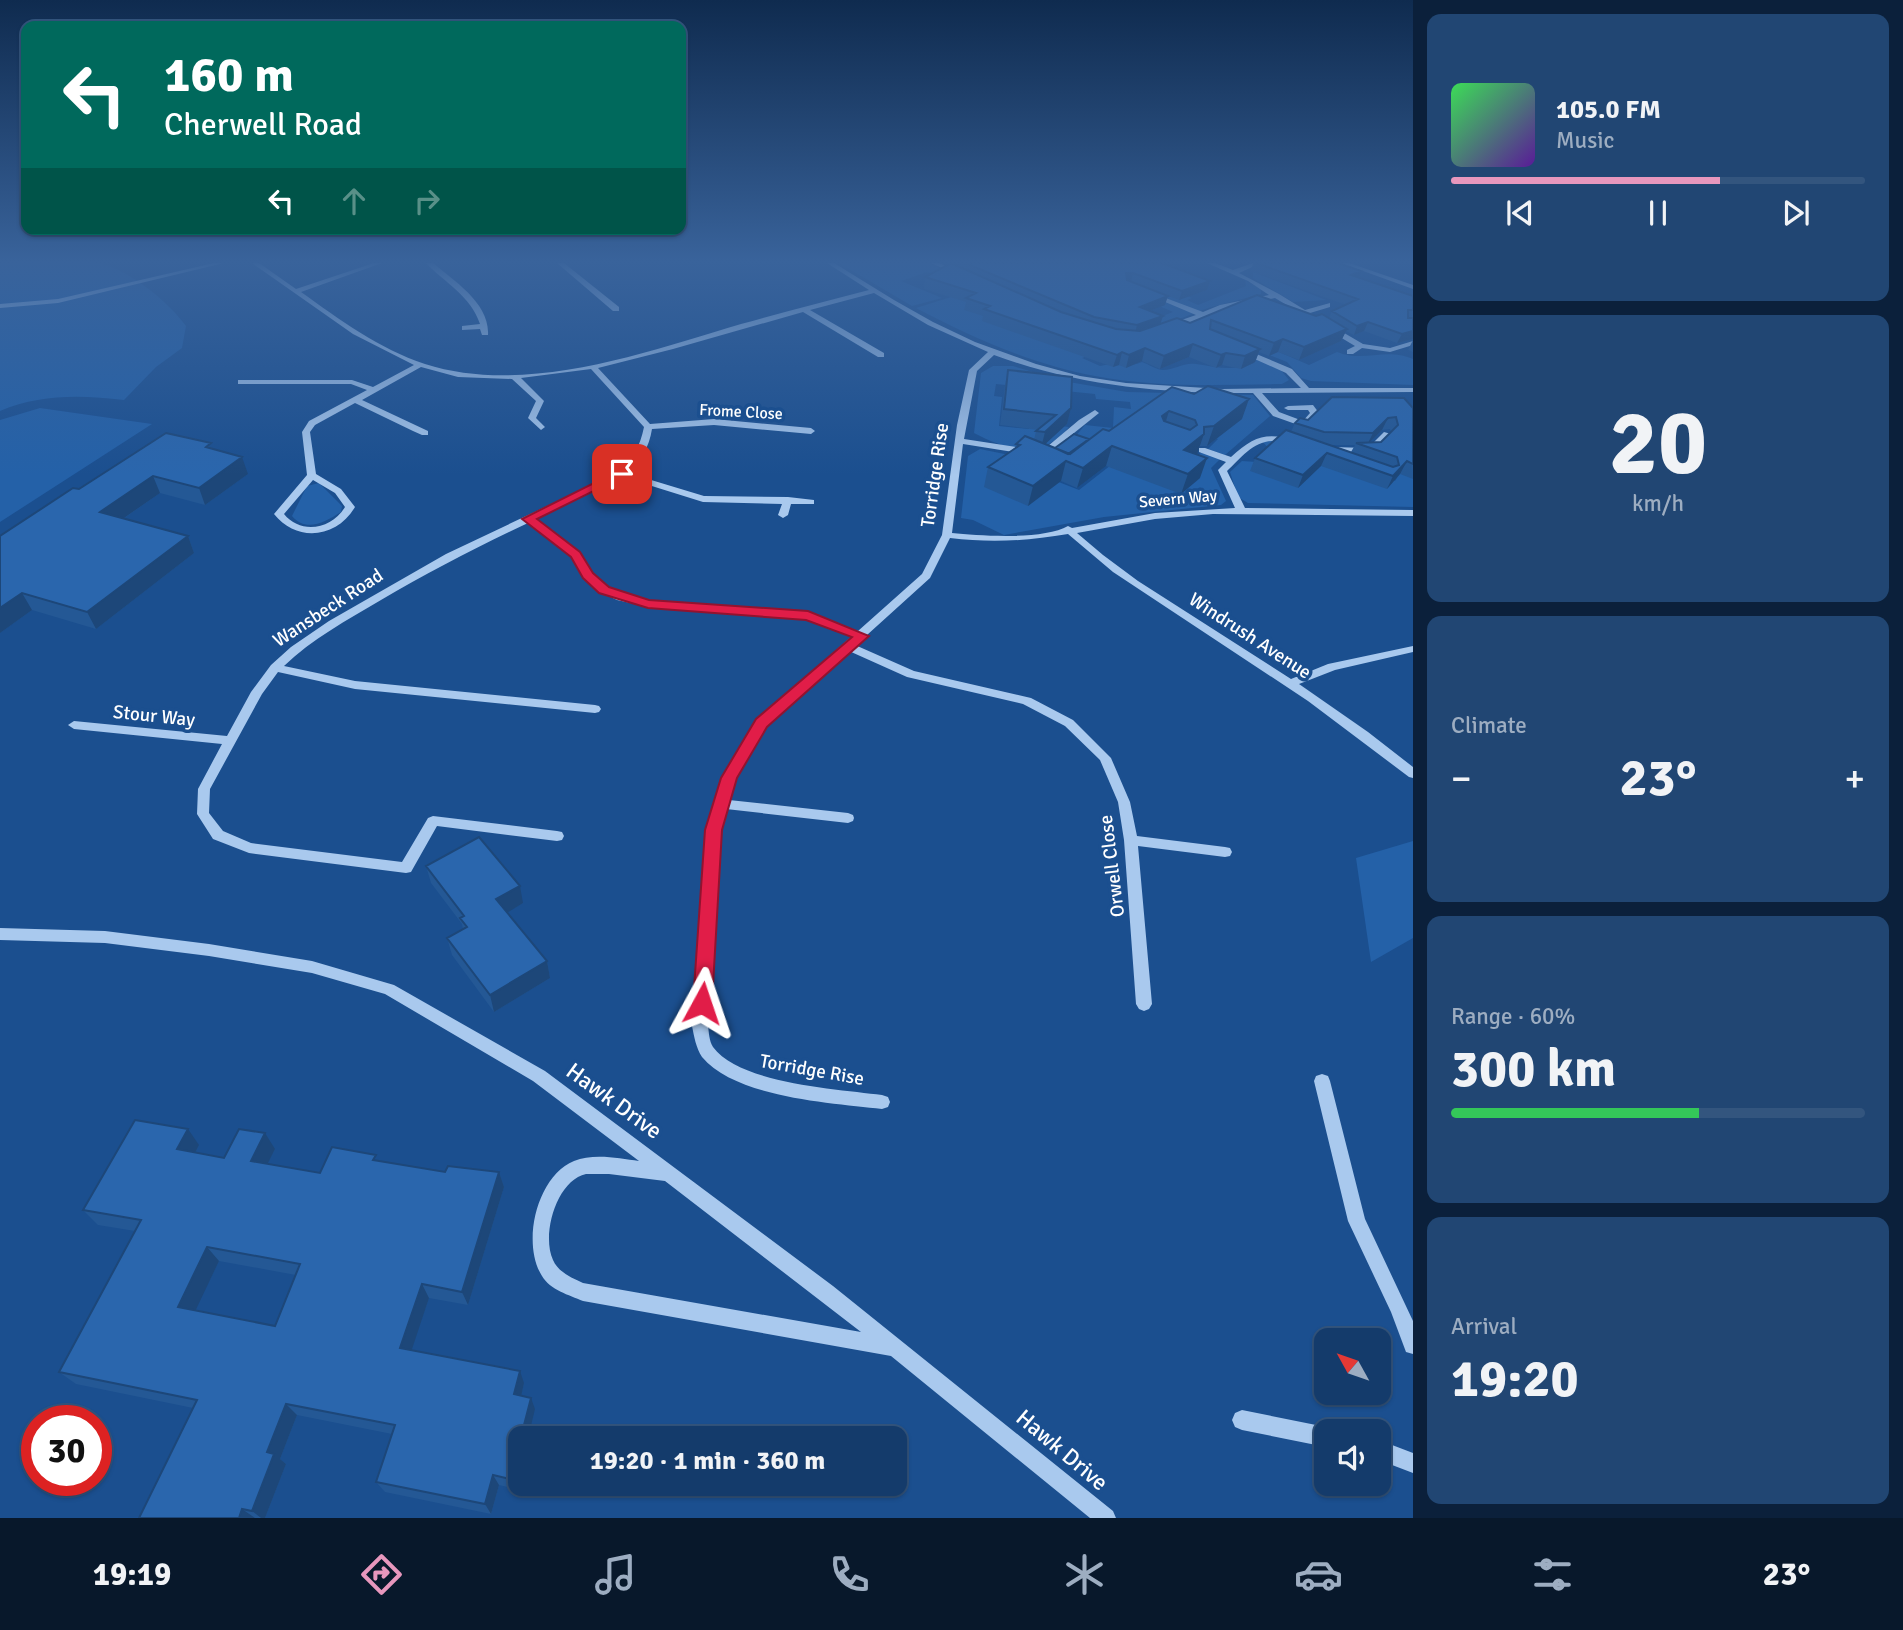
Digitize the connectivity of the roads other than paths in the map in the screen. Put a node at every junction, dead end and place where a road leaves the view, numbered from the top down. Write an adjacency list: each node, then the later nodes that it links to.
1 (359, 334): 12 (street)
2 (712, 334): 13 (street)
3 (846, 334): 11 (street)
4 (960, 334): 9 (street)
5 (1341, 334): 8 (street)
6 (1413, 343): 8 (street)
7 (1232, 346): 16 (street)
8 (1361, 346): 10 (street)
9 (994, 351): 18 (street); 30 (street, Torridge Rise)
10 (1350, 352)
11 (881, 355)
12 (420, 365): 14 (street); 17 (street)
13 (592, 366): 14 (street); 25 (street)
14 (514, 376): 24 (street)
15 (241, 382): 17 (street)
16 (1306, 389): 18 (street); 19 (street)
17 (373, 390): 20 (street)
18 (1254, 390): 21 (street)
19 (1413, 390)
20 (355, 400): 28 (street); 38 (street)
21 (1288, 408)
22 (1095, 413): 33 (street)
23 (795, 418): 26 (street, Frome Close)
24 (541, 427)
25 (648, 427): 26 (street, Frome Close); 37 (street)
26 (791, 428): 27 (street, Frome Close)
27 (811, 430)
28 (425, 433)
29 (1387, 435): 35 (street)
30 (960, 441): 33 (street); 46 (street, Torridge Rise)
31 (1307, 446): 34 (street)
32 (1202, 450): 34 (street)
33 (1022, 453): 36 (street)
34 (1233, 461): 41 (street)
35 (1352, 462)
36 (1053, 465)
37 (622, 474): 39 (street); 44 (street, Wansbeck Road)
38 (312, 475): 38 (street)
39 (788, 500): 40 (street); 43 (street)
40 (811, 502)
41 (1241, 510): 42 (street, Severn Way); 45 (street, Severn Way)
42 (1413, 513)
43 (783, 515)
44 (528, 519): 47 (street); 50 (street, Wansbeck Road)
45 (1068, 529): 46 (street, Severn Way); 51 (street, Windrush Avenue)
46 (947, 535): 47 (street, Torridge Rise)
47 (862, 636): 48 (street, Torridge Rise)
48 (850, 647): 56 (street, Torridge Rise); 59 (street, Orwell Close)
49 (1413, 649): 51 (street)
50 (275, 668): 52 (street); 54 (street, Wansbeck Road)
51 (1291, 683): 55 (street, Windrush Avenue)
52 (595, 709)
53 (74, 725): 54 (street, Stour Way)
54 (230, 741): 58 (street, Wansbeck Road)
55 (1413, 774)
56 (719, 804): 57 (street); 64 (street, Torridge Rise)
57 (848, 818)
58 (557, 836)
59 (1131, 840): 60 (street); 62 (street, Orwell Close)
60 (1225, 852)
61 (0, 934): 65 (street, Hawk Drive)
62 (1144, 1004)
63 (1322, 1081): 66 (street)
64 (882, 1102)
65 (670, 1173): 67 (street, Hawk Drive); 67 (street)
66 (1413, 1345)
67 (898, 1348): 72 (street, Hawk Drive)
68 (1242, 1420): 69 (street)
69 (1314, 1435)
70 (1391, 1454): 71 (street)
71 (1413, 1462)
72 (1104, 1517)

